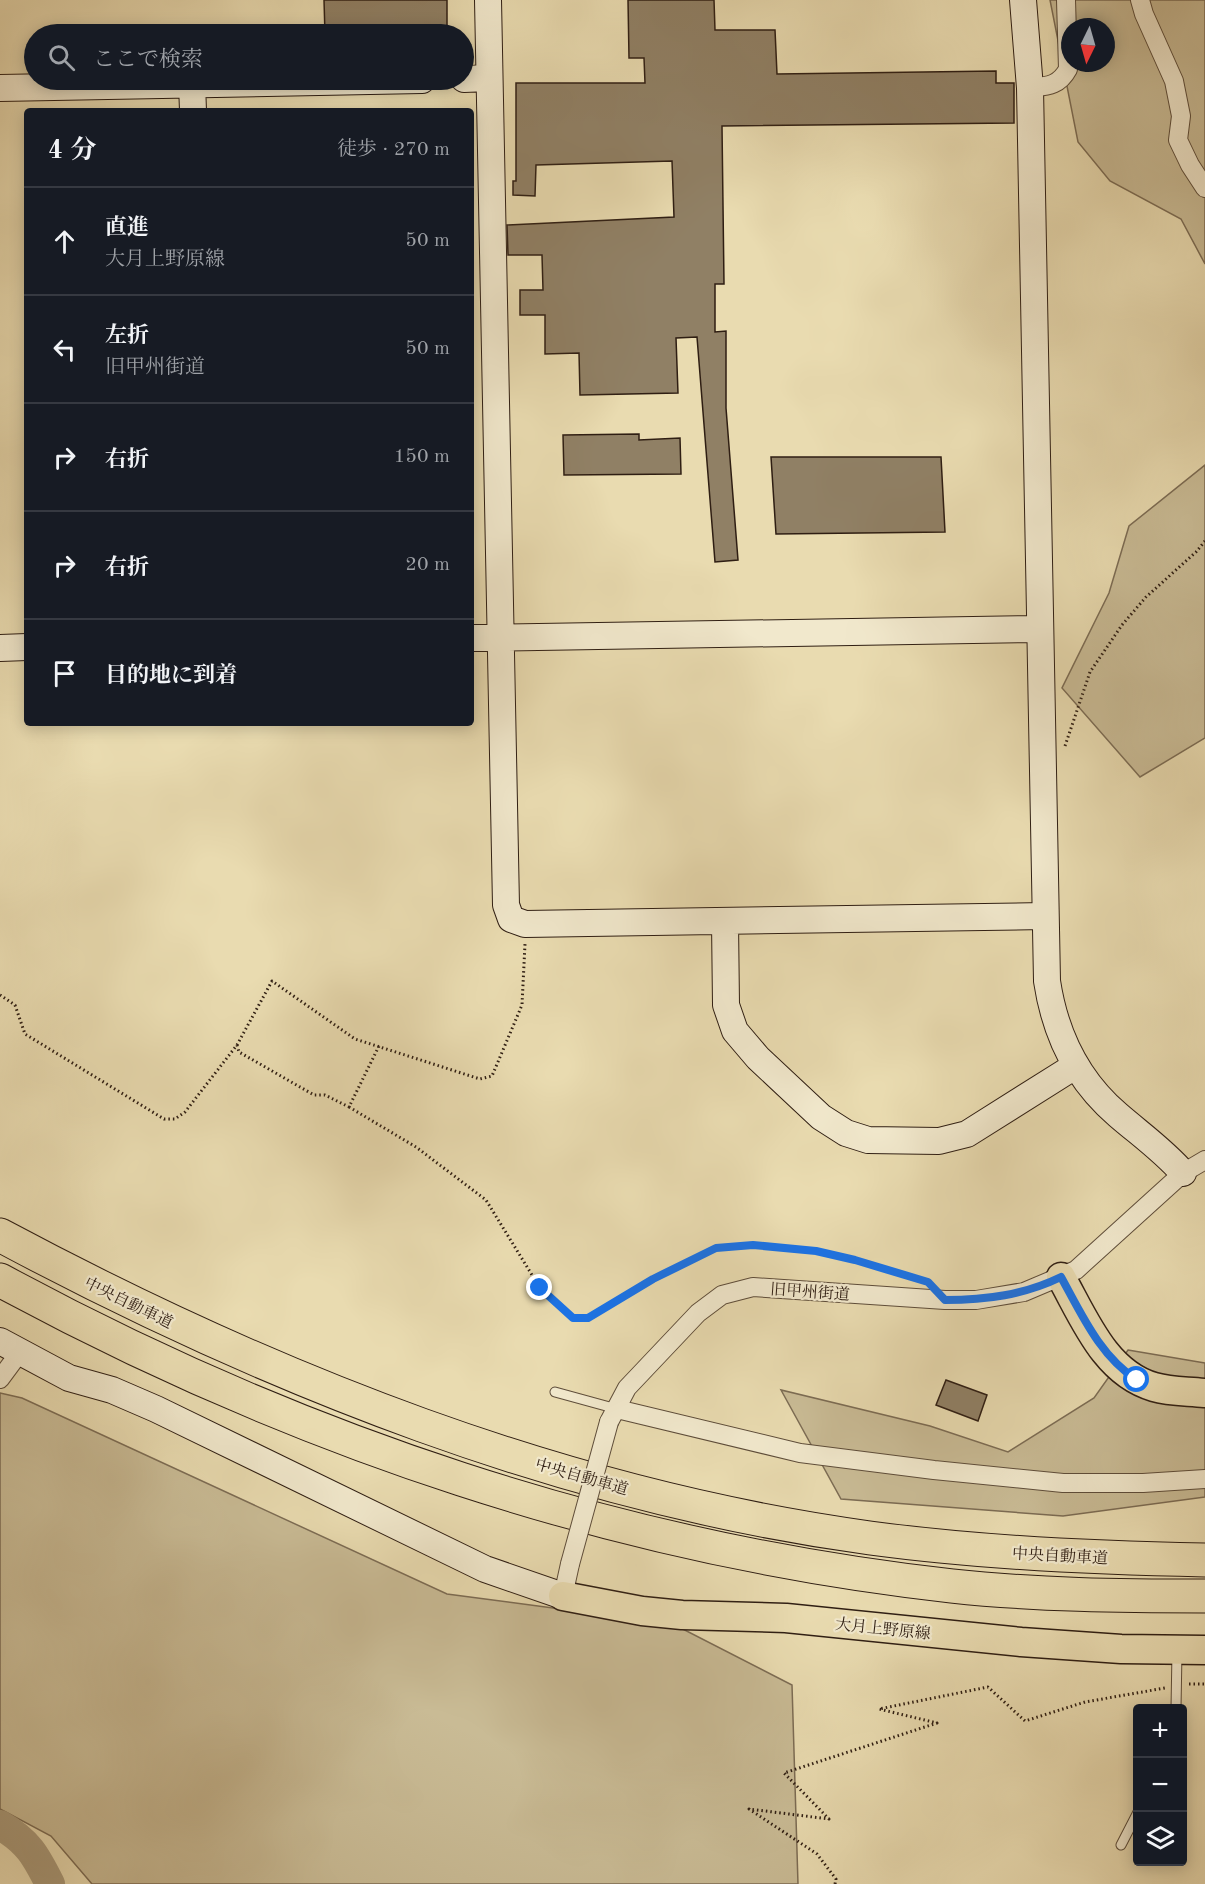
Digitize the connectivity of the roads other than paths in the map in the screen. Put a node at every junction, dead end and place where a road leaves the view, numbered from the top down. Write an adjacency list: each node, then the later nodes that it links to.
1 (488, 0): 5 (street)
2 (1023, 0): 8 (street)
3 (1066, 0): 8 (street)
4 (1140, 0): 11 (street)
5 (476, 79): 13 (street)
6 (24, 87): 7 (street)
7 (0, 88)
8 (1030, 88): 12 (street)
9 (192, 90): 10 (street)
10 (193, 108)
11 (1205, 188)
12 (1038, 629): 13 (street); 17 (street)
13 (501, 637): 14 (street); 18 (street)
14 (474, 638)
15 (24, 647): 16 (street)
16 (0, 648)
17 (1044, 915): 18 (street); 19 (street)
18 (725, 922): 19 (street)
19 (1075, 1066): 21 (street)
20 (1205, 1160): 21 (street, 旧甲州街道)
21 (1183, 1173): 23 (street, 旧甲州街道)
22 (0, 1235): 31 (highway, 中央自動車道)
23 (1061, 1277): 28 (main road); 29 (street, 旧甲州街道)
24 (0, 1280): 33 (highway)
25 (10, 1347): 26 (street); 32 (street)
26 (0, 1379)
27 (555, 1392): 29 (lane)
28 (1205, 1393)
29 (613, 1415): 30 (street); 32 (street, 旧甲州街道, bridge)
30 (1205, 1479)
31 (1205, 1560)
32 (563, 1596): 34 (main road, 大月上野原線)
33 (1205, 1596)
34 (1191, 1650): 35 (lane)
35 (1177, 1704)
36 (1133, 1820): 37 (lane)
37 (1121, 1845)

